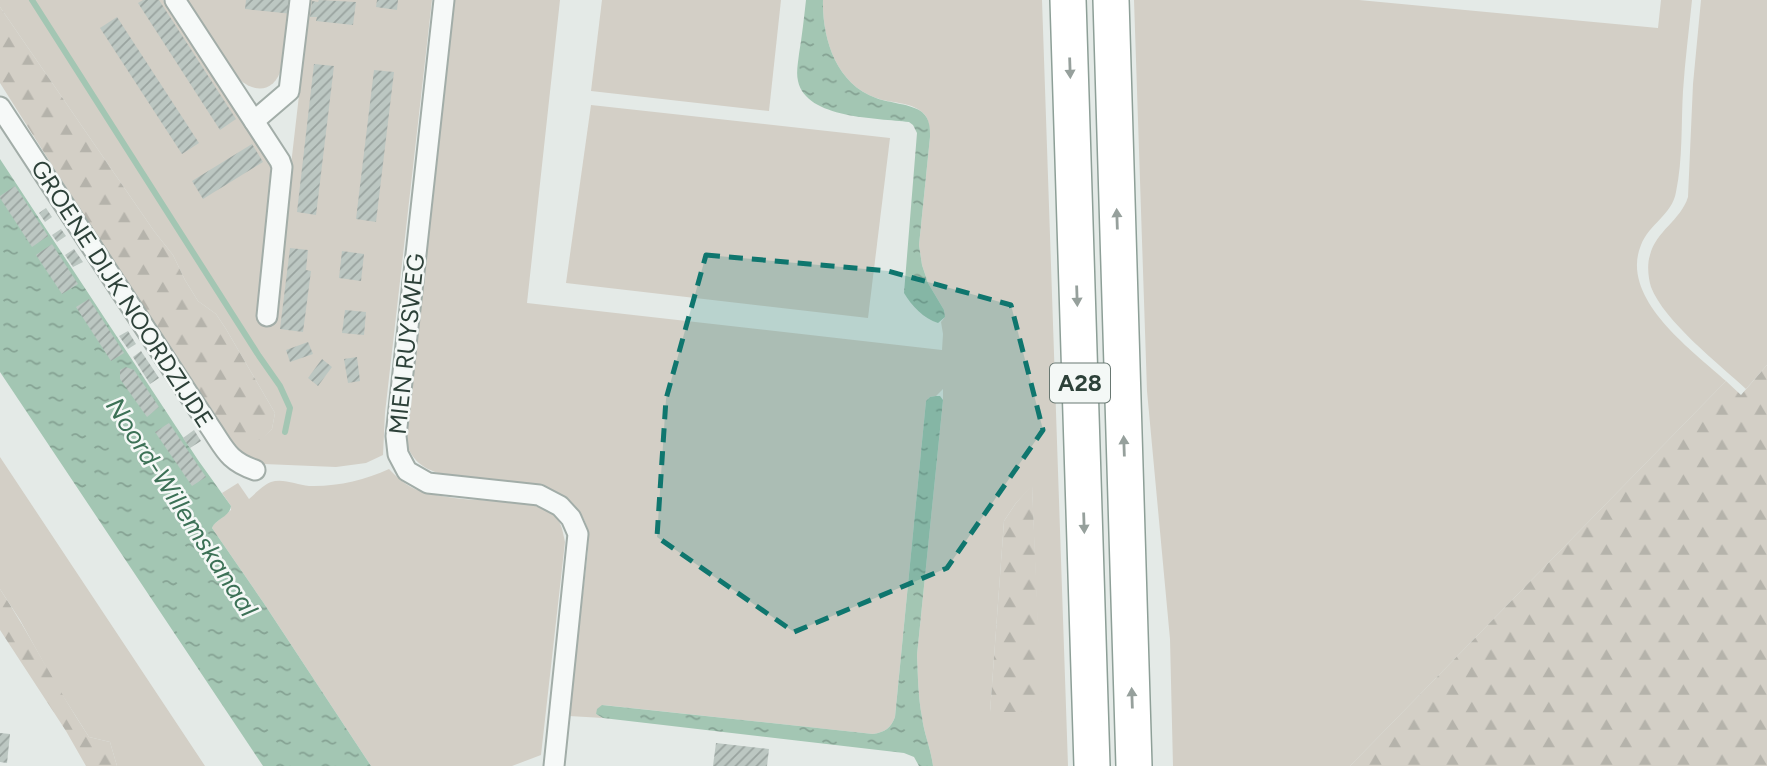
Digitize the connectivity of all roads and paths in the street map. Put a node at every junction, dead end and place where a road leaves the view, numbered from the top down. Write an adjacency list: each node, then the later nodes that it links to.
1 (175, 0): 7 (street)
2 (300, 0): 7 (street)
3 (444, 0): 10 (street, MIEN RUYSWEG)
4 (1068, 0): 11 (highway, A28, one-way to 11)
5 (1111, 0): 12 (highway, A28, one-way to 5)
6 (0, 107): 9 (street, GROENE DIJK NOORDZIJDE)
7 (254, 121): 8 (street)
8 (267, 316)
9 (254, 470)
10 (554, 766)
11 (1092, 766)
12 (1134, 766)

